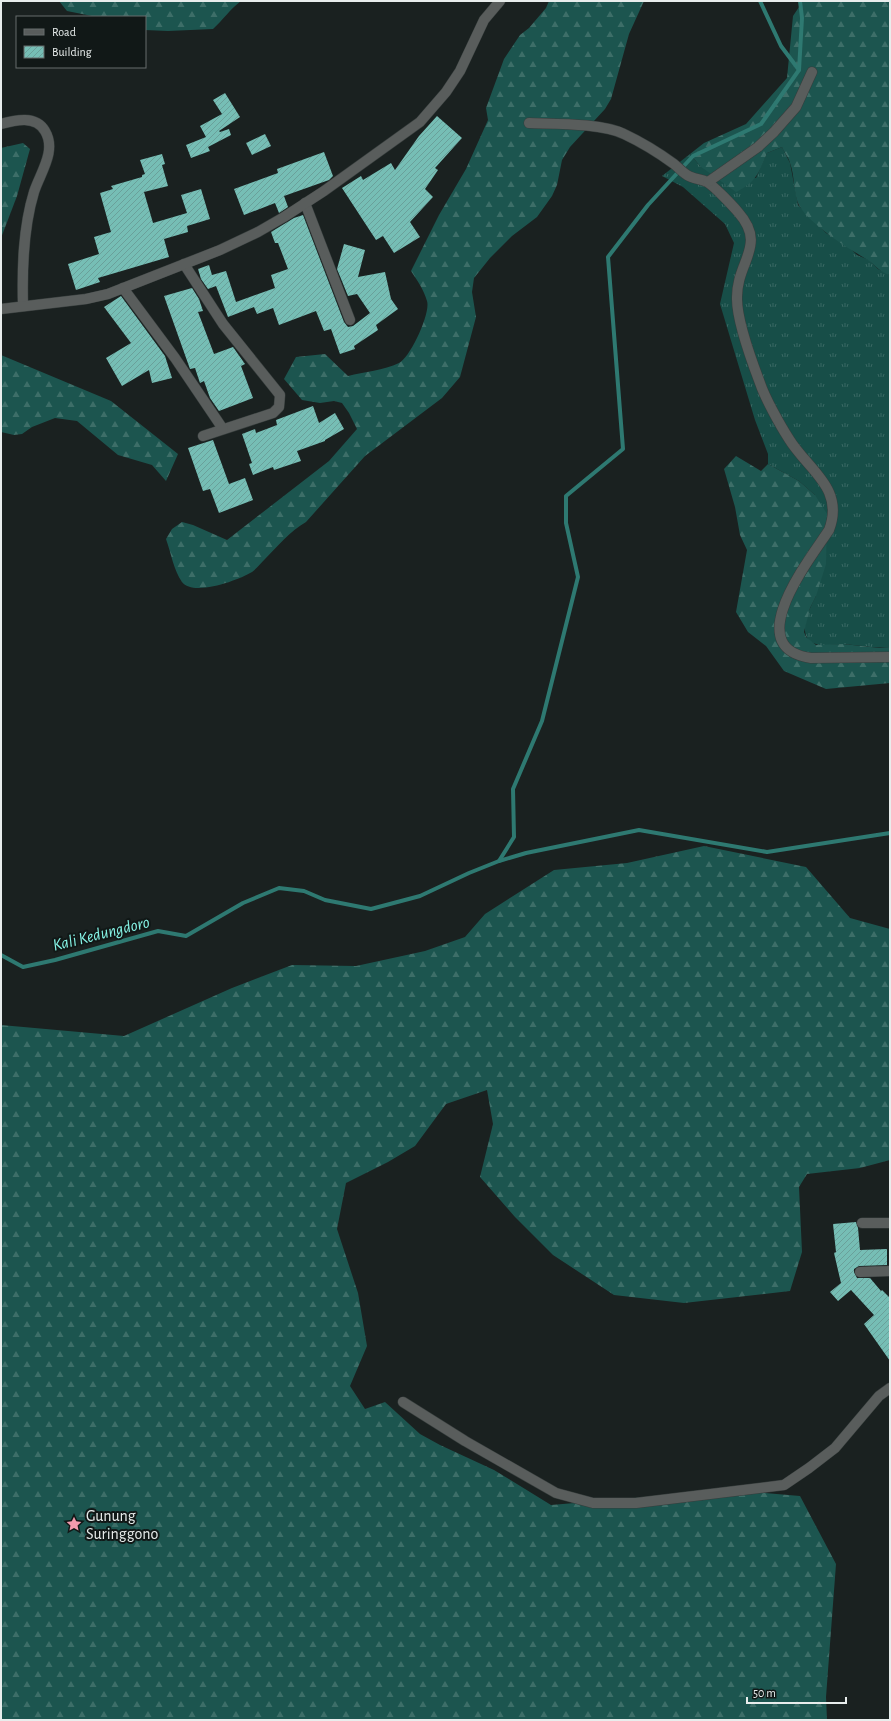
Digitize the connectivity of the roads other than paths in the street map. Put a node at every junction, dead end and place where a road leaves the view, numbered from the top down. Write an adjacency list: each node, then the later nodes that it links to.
1 (500, 1): 6 (street)
2 (812, 72): 5 (street)
3 (529, 123): 5 (street)
4 (1, 124): 9 (street)
5 (708, 182): 14 (street)
6 (305, 204): 7 (street); 11 (street)
7 (184, 264): 8 (street); 12 (street)
8 (124, 288): 9 (street); 12 (street)
9 (23, 306): 10 (street)
10 (1, 310)
11 (350, 320)
12 (223, 429): 13 (street)
13 (203, 436)
14 (890, 657)
15 (862, 1223): 16 (street)
16 (890, 1223)
17 (890, 1271): 18 (street)
18 (860, 1272)
19 (890, 1388): 20 (street)
20 (403, 1402)

